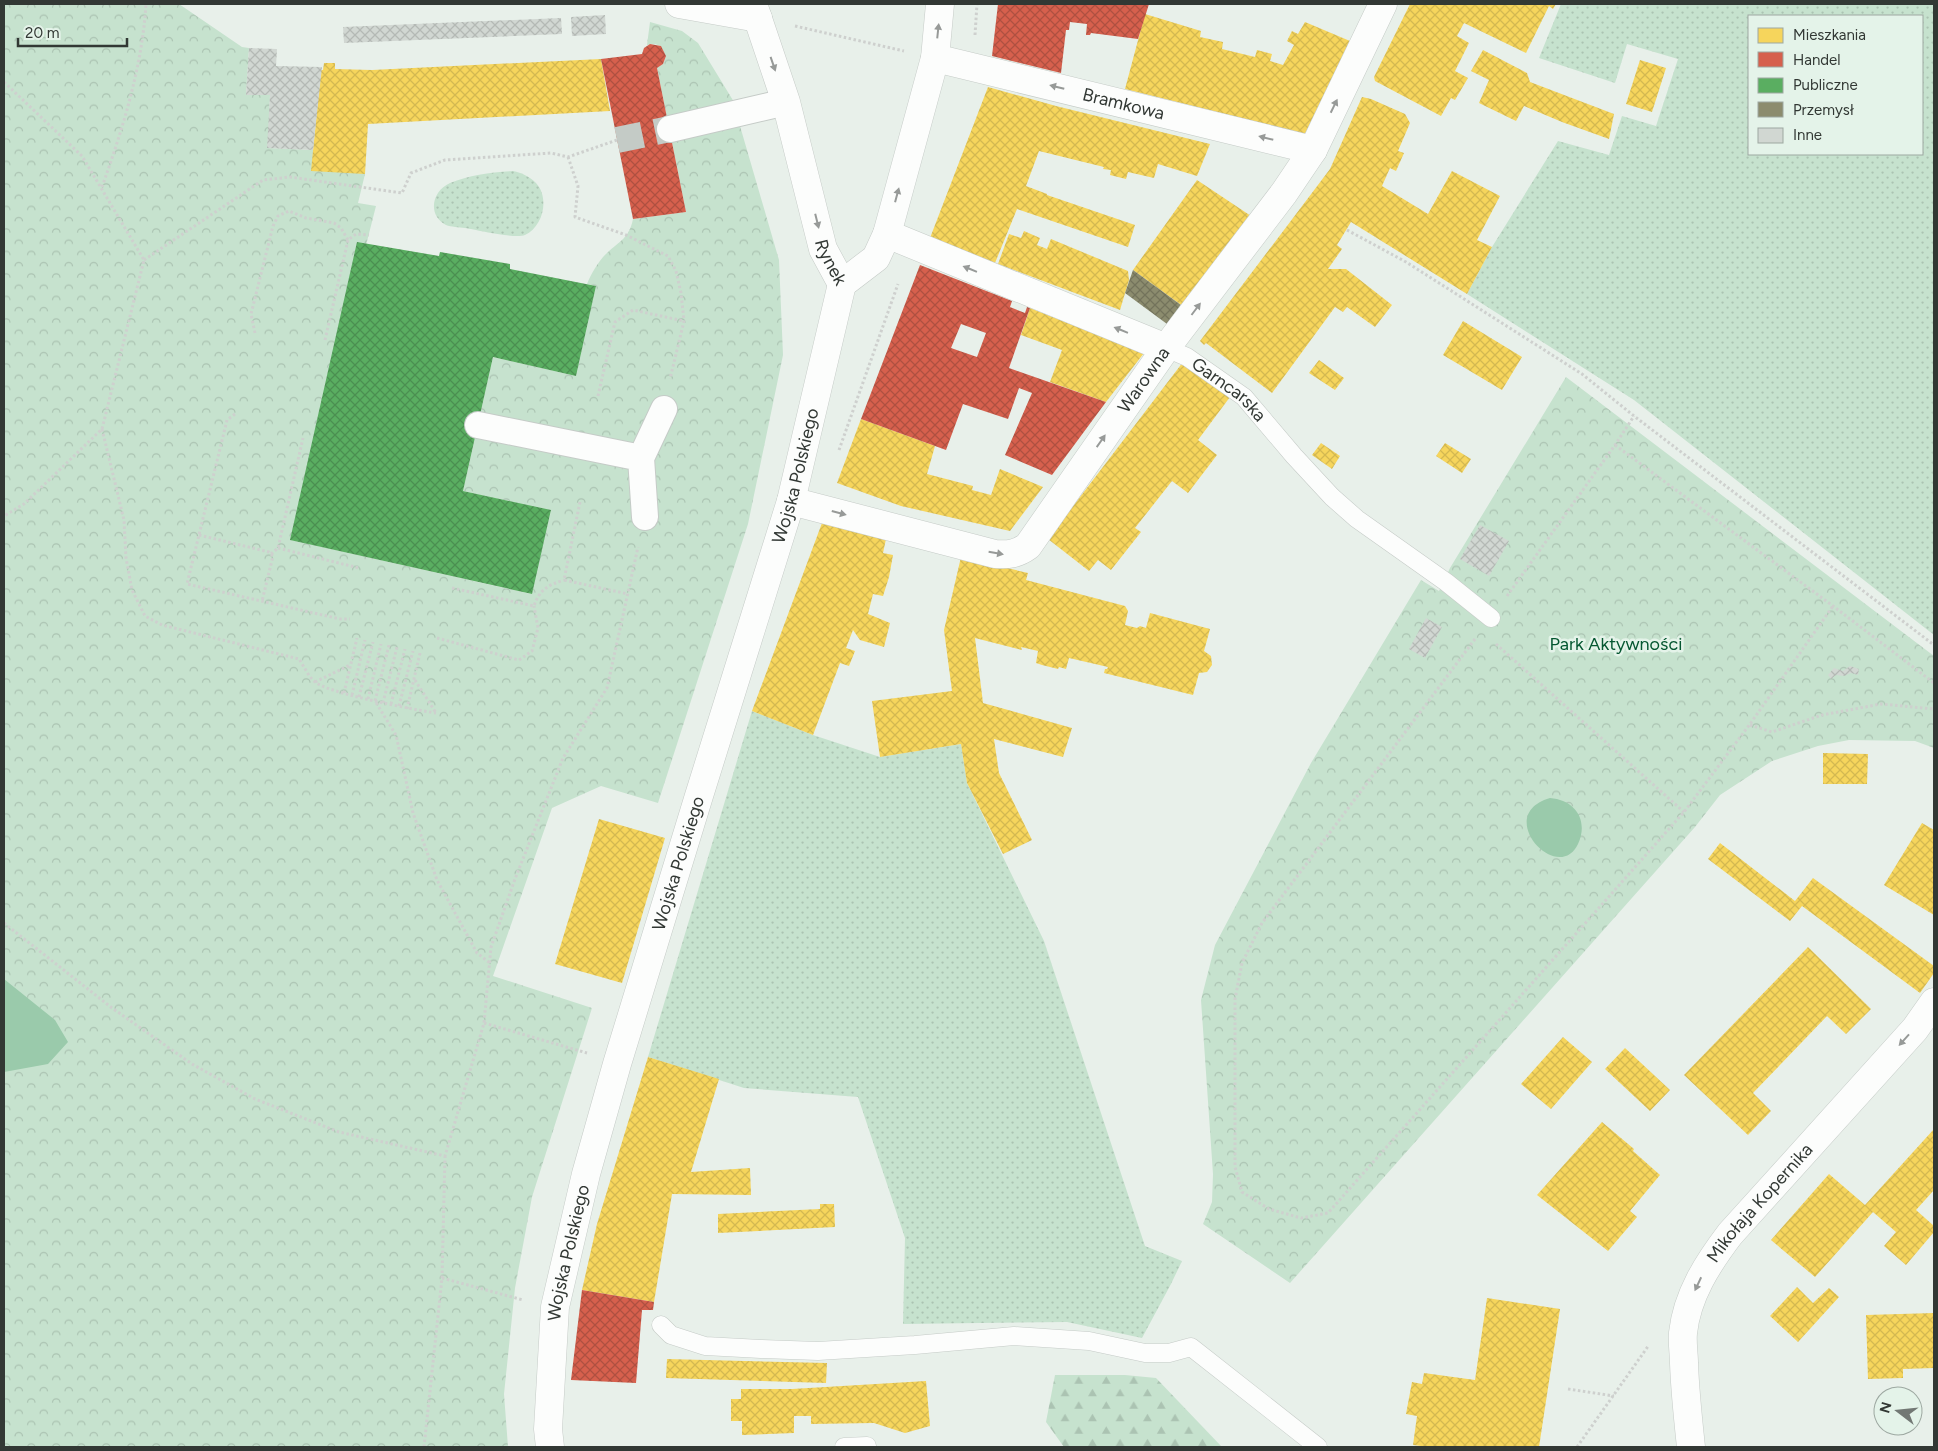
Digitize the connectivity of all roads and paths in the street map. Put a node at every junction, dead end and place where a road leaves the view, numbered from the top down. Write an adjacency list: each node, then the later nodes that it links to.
1 (146, 4): 13 (path)
2 (680, 4): 5 (street)
3 (940, 4): 6 (street, Rynek, one-way to 3)
4 (1383, 4): 11 (street, Warowna, one-way to 4)
5 (756, 11): 6 (path); 8 (street, Rynek, one-way to 8)
6 (935, 58): 11 (street, Bramkowa, one-way to 6); 15 (street, Rynek, one-way to 6)
7 (4, 82): 13 (path)
8 (786, 102): 9 (street); 19 (street, Rynek, one-way to 19)
9 (670, 129)
10 (617, 140): 12 (path)
11 (1313, 150): 23 (street, Warowna, one-way to 11)
12 (568, 157): 18 (path); 20 (path)
13 (101, 188): 18 (path)
14 (1347, 230): 27 (path)
15 (887, 234): 19 (street, Rynek); 23 (street, Garncarska, one-way to 15)
16 (369, 235): 17 (path)
17 (348, 240): 21 (path); 22 (path)
18 (144, 260): 29 (path)
19 (842, 284): 33 (street, Wojska Polskiego)
20 (684, 321): 24 (path); 25 (path)
21 (255, 333)
22 (324, 340)
23 (1166, 348): 33 (street, Warowna, one-way to 23); 48 (lane, Garncarska)
24 (598, 396)
25 (664, 408): 32 (street)
26 (235, 414): 37 (path)
27 (1634, 416): 31 (path); 55 (path)
28 (478, 425): 32 (street)
29 (102, 429): 35 (path); 62 (path)
30 (303, 438): 38 (path)
31 (1615, 445): 46 (path); 48 (path)
32 (641, 458): 36 (street)
33 (791, 501): 90 (street, Wojska Polskiego)
34 (580, 502): 41 (path)
35 (4, 516)
36 (645, 517): 43 (path)
37 (200, 535): 39 (path); 44 (path)
38 (278, 548): 39 (path); 40 (path)
39 (271, 554): 44 (path)
40 (359, 568)
41 (564, 580): 43 (path); 45 (path)
42 (452, 588): 45 (path)
43 (628, 594): 77 (path)
44 (262, 602): 47 (path)
45 (534, 606): 50 (path)
46 (1834, 606): 63 (path); 74 (path)
47 (350, 619)
48 (1486, 624): 75 (path); 75 (path)
49 (357, 638): 60 (path)
50 (437, 638)
51 (365, 640): 65 (path)
52 (373, 642): 66 (path)
53 (381, 644): 67 (path)
54 (389, 645): 68 (path)
55 (1934, 645)
56 (397, 647): 69 (path)
57 (404, 649): 70 (path)
58 (413, 651): 71 (path)
59 (420, 653): 61 (path)
60 (350, 665): 62 (path); 64 (path)
61 (414, 679): 72 (path); 72 (path)
62 (314, 683): 64 (path)
63 (1934, 683)
64 (344, 693): 65 (path)
65 (352, 695): 66 (path)
66 (359, 697): 67 (path)
67 (368, 699): 68 (path)
68 (375, 701): 69 (path); 77 (path)
69 (383, 703): 70 (path)
70 (391, 705): 71 (path)
71 (399, 706): 72 (path)
72 (407, 709)
73 (1934, 710): 74 (path)
74 (1750, 724): 75 (path)
75 (1684, 812)
76 (4, 923): 81 (path)
77 (490, 963): 79 (path)
78 (1934, 1002): 94 (street, Mikołaja Kopernika, one-way to 94)
79 (484, 1023): 80 (path); 81 (path)
80 (593, 1055)
81 (445, 1156): 82 (path)
82 (442, 1278): 83 (path); 89 (path)
83 (523, 1310)
84 (661, 1325): 92 (lane)
85 (1651, 1343): 87 (path)
86 (1568, 1389): 87 (path)
87 (1614, 1396): 93 (path)
88 (867, 1446): 91 (lane)
89 (424, 1447)
90 (550, 1447)
91 (844, 1447)
92 (1318, 1447)
93 (1577, 1447)
94 (1691, 1447)

